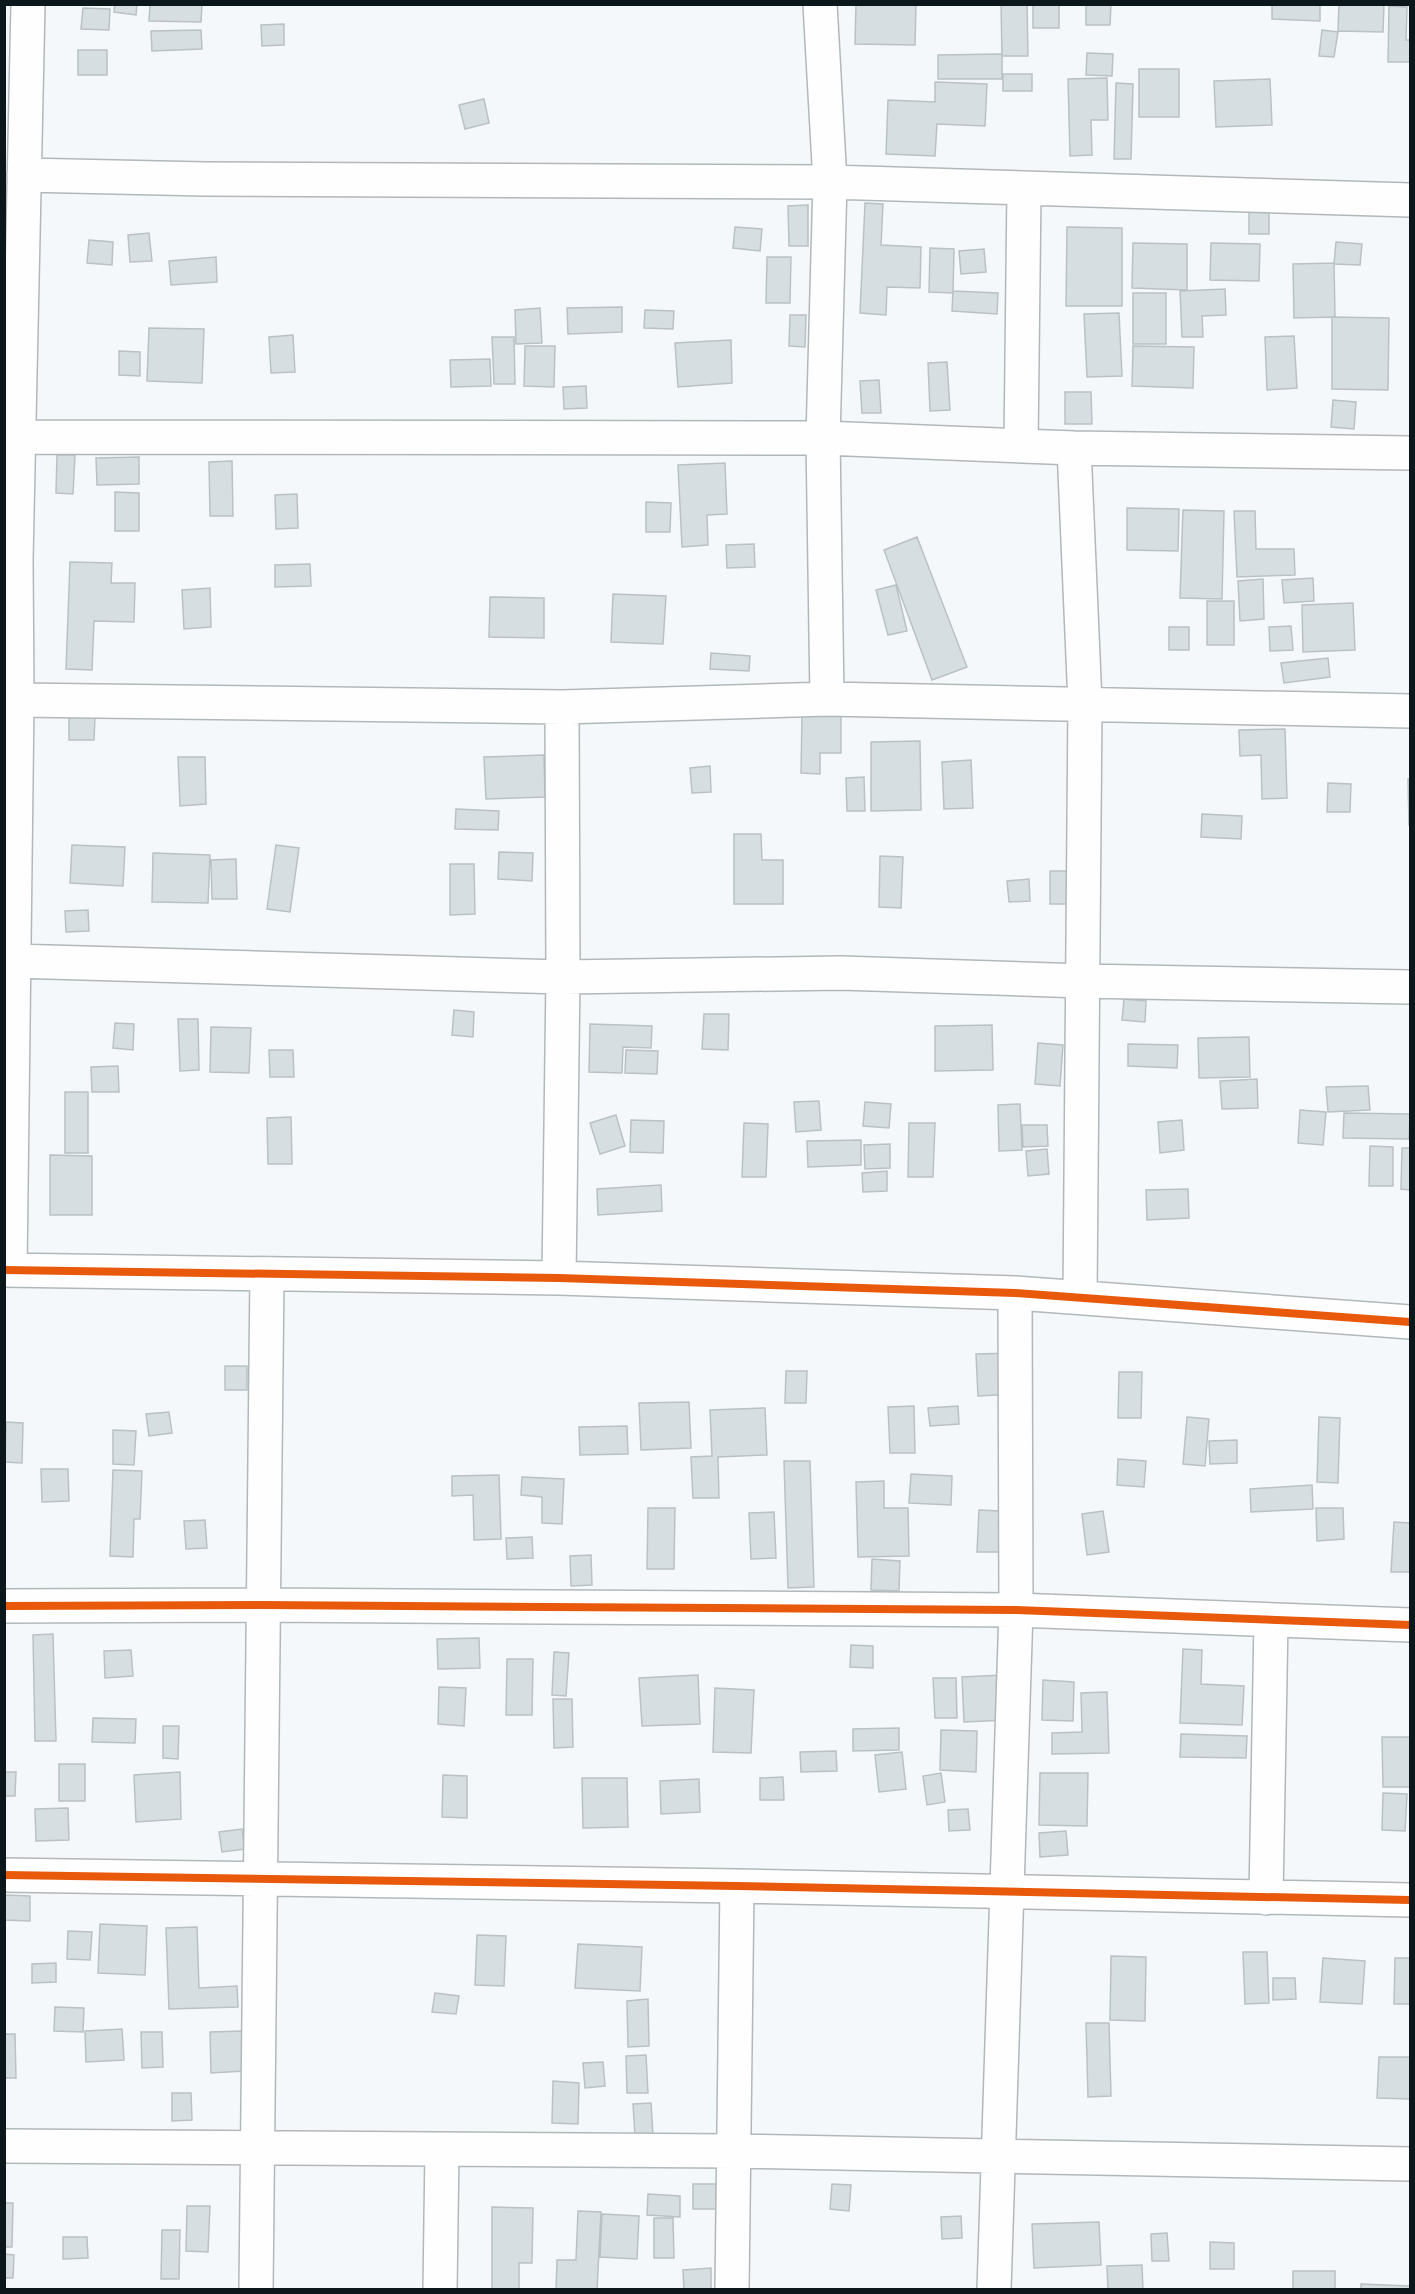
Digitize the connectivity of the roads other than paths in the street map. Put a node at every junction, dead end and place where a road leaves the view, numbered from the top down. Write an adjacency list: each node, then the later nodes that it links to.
1 (28, 4): 3 (street)
2 (820, 4): 5 (street)
3 (16, 52): 4 (street)
4 (24, 176): 5 (street); 8 (street)
5 (830, 182): 6 (street); 9 (street)
6 (1024, 189): 7 (street); 10 (street)
7 (1410, 200)
8 (19, 437): 9 (street); 13 (street)
9 (823, 438): 10 (street); 14 (street)
10 (1021, 445): 11 (street)
11 (1074, 448): 12 (street); 16 (street)
12 (1410, 453)
13 (10, 560): 15 (street)
14 (827, 699): 16 (street); 17 (street)
15 (17, 700): 17 (street); 19 (street)
16 (1085, 703): 18 (street); 21 (street)
17 (562, 707): 20 (street)
18 (1410, 711)
19 (14, 961): 20 (street); 23 (street)
20 (563, 977): 21 (street); 25 (street)
21 (1083, 981): 22 (street); 27 (street)
22 (1410, 987)
23 (8, 1270): 24 (street)
24 (267, 1274): 25 (street); 29 (street)
25 (559, 1278): 26 (street)
26 (1015, 1293): 27 (street); 31 (street)
27 (1080, 1297): 28 (street)
28 (1410, 1322)
29 (263, 1605): 30 (street); 31 (street); 35 (street)
30 (4, 1606)
31 (1016, 1610): 32 (street); 37 (street)
32 (1271, 1621): 33 (street); 38 (street)
33 (1410, 1625)
34 (4, 1875): 35 (street)
35 (261, 1879): 36 (street); 41 (street)
36 (737, 1886): 37 (street); 43 (street)
37 (1008, 1891): 38 (street); 44 (street)
38 (1266, 1898): 39 (street)
39 (1410, 1900)
40 (4, 2146): 41 (street)
41 (258, 2147): 42 (street); 46 (street)
42 (442, 2150): 43 (street); 47 (street)
43 (732, 2151): 44 (street); 48 (street)
44 (998, 2156): 45 (street); 49 (street)
45 (1410, 2164)
46 (256, 2289)
47 (440, 2289)
48 (732, 2289)
49 (994, 2289)

